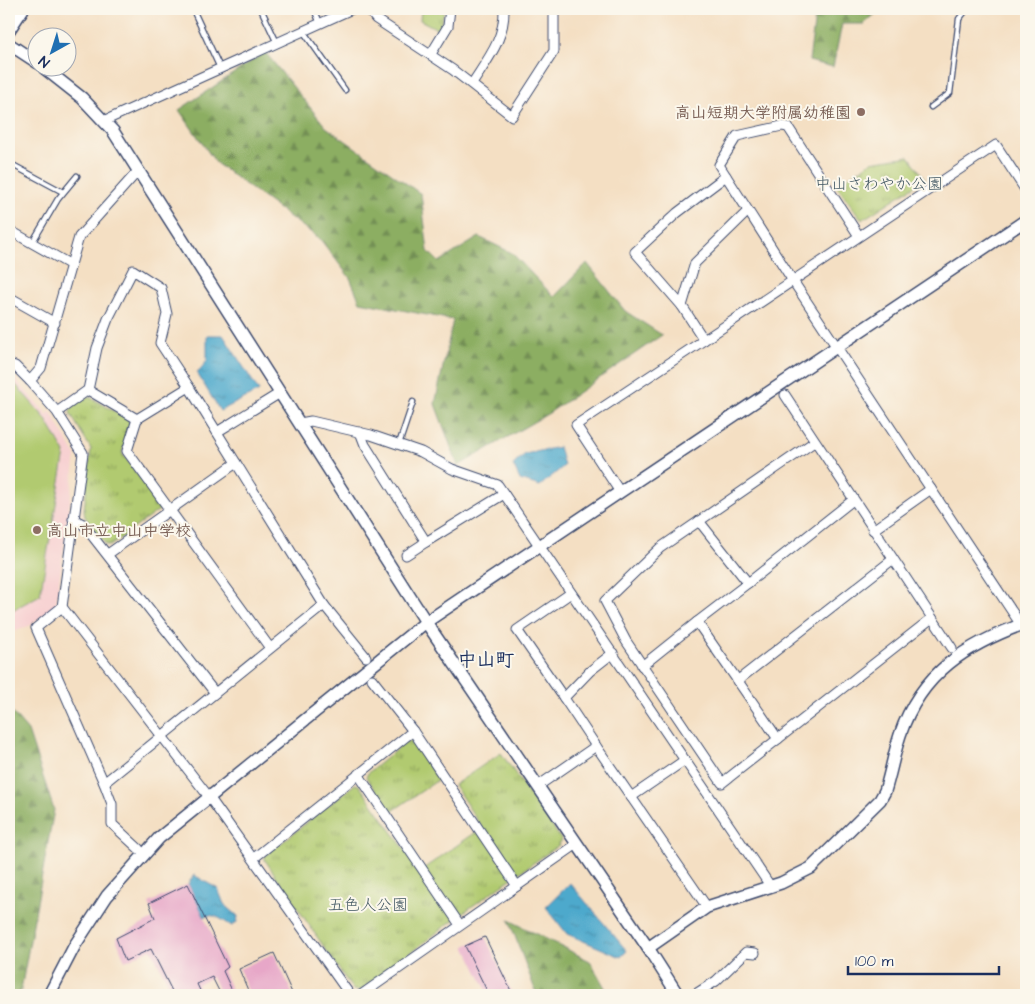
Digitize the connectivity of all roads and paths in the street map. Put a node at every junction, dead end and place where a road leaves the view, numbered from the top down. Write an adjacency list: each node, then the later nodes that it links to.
1 (24, 9): 12 (street)
2 (261, 9): 14 (lane)
3 (314, 9): 11 (lane)
4 (352, 9): 11 (street)
5 (368, 9): 16 (street)
6 (450, 9): 16 (street)
7 (504, 9): 20 (street)
8 (554, 9): 20 (street)
9 (967, 9): 22 (lane)
10 (195, 14): 18 (lane)
11 (320, 23): 13 (street)
12 (9, 30)
13 (303, 30): 14 (street); 21 (lane)
14 (277, 43): 18 (street)
15 (9, 44): 17 (street)
16 (431, 54): 20 (street)
17 (28, 56)
18 (220, 68): 23 (street)
19 (57, 78): 23 (street)
20 (472, 84)
21 (345, 90)
22 (931, 107)
23 (104, 121): 25 (street)
24 (9, 163): 29 (lane)
25 (138, 171): 35 (street); 46 (street)
26 (77, 176): 29 (lane)
27 (726, 176): 30 (street); 33 (street); 38 (street)
28 (1026, 191): 33 (street)
29 (63, 192): 34 (lane)
30 (748, 211): 36 (street); 38 (street)
31 (1026, 220): 41 (street)
32 (9, 230): 34 (street)
33 (859, 236): 36 (street)
34 (32, 243): 35 (street)
35 (72, 265): 39 (street)
36 (793, 281): 40 (street); 41 (street)
37 (9, 296): 39 (street)
38 (682, 306): 40 (street)
39 (54, 323): 43 (street)
40 (704, 340): 58 (street)
41 (837, 348): 57 (street); 58 (street)
42 (9, 364): 43 (street)
43 (30, 381): 49 (street)
44 (188, 387): 45 (street); 50 (street); 52 (street)
45 (88, 390): 49 (street); 50 (street)
46 (280, 393): 51 (street); 52 (street)
47 (785, 395): 54 (street)
48 (413, 402): 55 (lane)
49 (57, 412): 62 (street)
50 (136, 419): 61 (street)
51 (300, 423): 53 (street); 75 (street)
52 (217, 432): 56 (street)
53 (360, 432): 55 (street); 65 (street)
54 (814, 442): 60 (street); 63 (street)
55 (399, 444): 59 (street)
56 (236, 462): 61 (street); 72 (street)
57 (932, 489): 64 (street); 77 (street)
58 (620, 492): 66 (street)
59 (504, 494): 65 (street); 66 (street)
60 (853, 500): 64 (street); 70 (street)
61 (169, 510): 67 (street); 78 (street)
62 (73, 519): 67 (street); 73 (street)
63 (699, 521): 70 (street); 82 (street)
64 (873, 530): 69 (street)
65 (426, 542): 68 (street)
66 (540, 546): 71 (street); 75 (street)
67 (108, 554): 85 (street)
68 (406, 555)
69 (892, 560): 74 (street); 84 (street)
70 (748, 583): 76 (street)
71 (571, 593): 80 (street); 86 (street)
72 (324, 605): 78 (street); 81 (street)
73 (62, 606): 88 (street); 93 (street)
74 (932, 618): 79 (street); 89 (street)
75 (426, 622): 94 (street); 95 (street)
76 (697, 622): 82 (street); 84 (street)
77 (1024, 624): 101 (street)
78 (270, 648): 85 (street)
79 (952, 648)
80 (613, 654): 86 (street); 91 (street)
81 (366, 657)
82 (642, 666): 89 (street)
83 (372, 679): 87 (street)
84 (737, 681): 89 (street)
85 (215, 693): 88 (street)
86 (564, 698): 90 (street)
87 (414, 731): 92 (street); 100 (street)
88 (162, 735): 93 (street); 95 (street)
89 (778, 740)
90 (596, 746): 94 (street); 96 (street)
91 (685, 760): 96 (street); 101 (street)
92 (358, 774): 99 (street); 103 (street)
93 (104, 783): 98 (street)
94 (538, 786): 97 (street)
95 (209, 797): 99 (street); 106 (street)
96 (631, 797): 102 (street)
97 (577, 844): 100 (street); 104 (street)
98 (139, 849)
99 (254, 858): 107 (street)
100 (517, 886): 103 (street)
101 (771, 887): 102 (street)
102 (707, 908): 104 (street)
103 (460, 925): 108 (street)
104 (648, 948): 109 (street)
105 (755, 953): 110 (street)
106 (49, 995)
107 (350, 995)
108 (360, 995)
109 (678, 995)
110 (694, 995)

